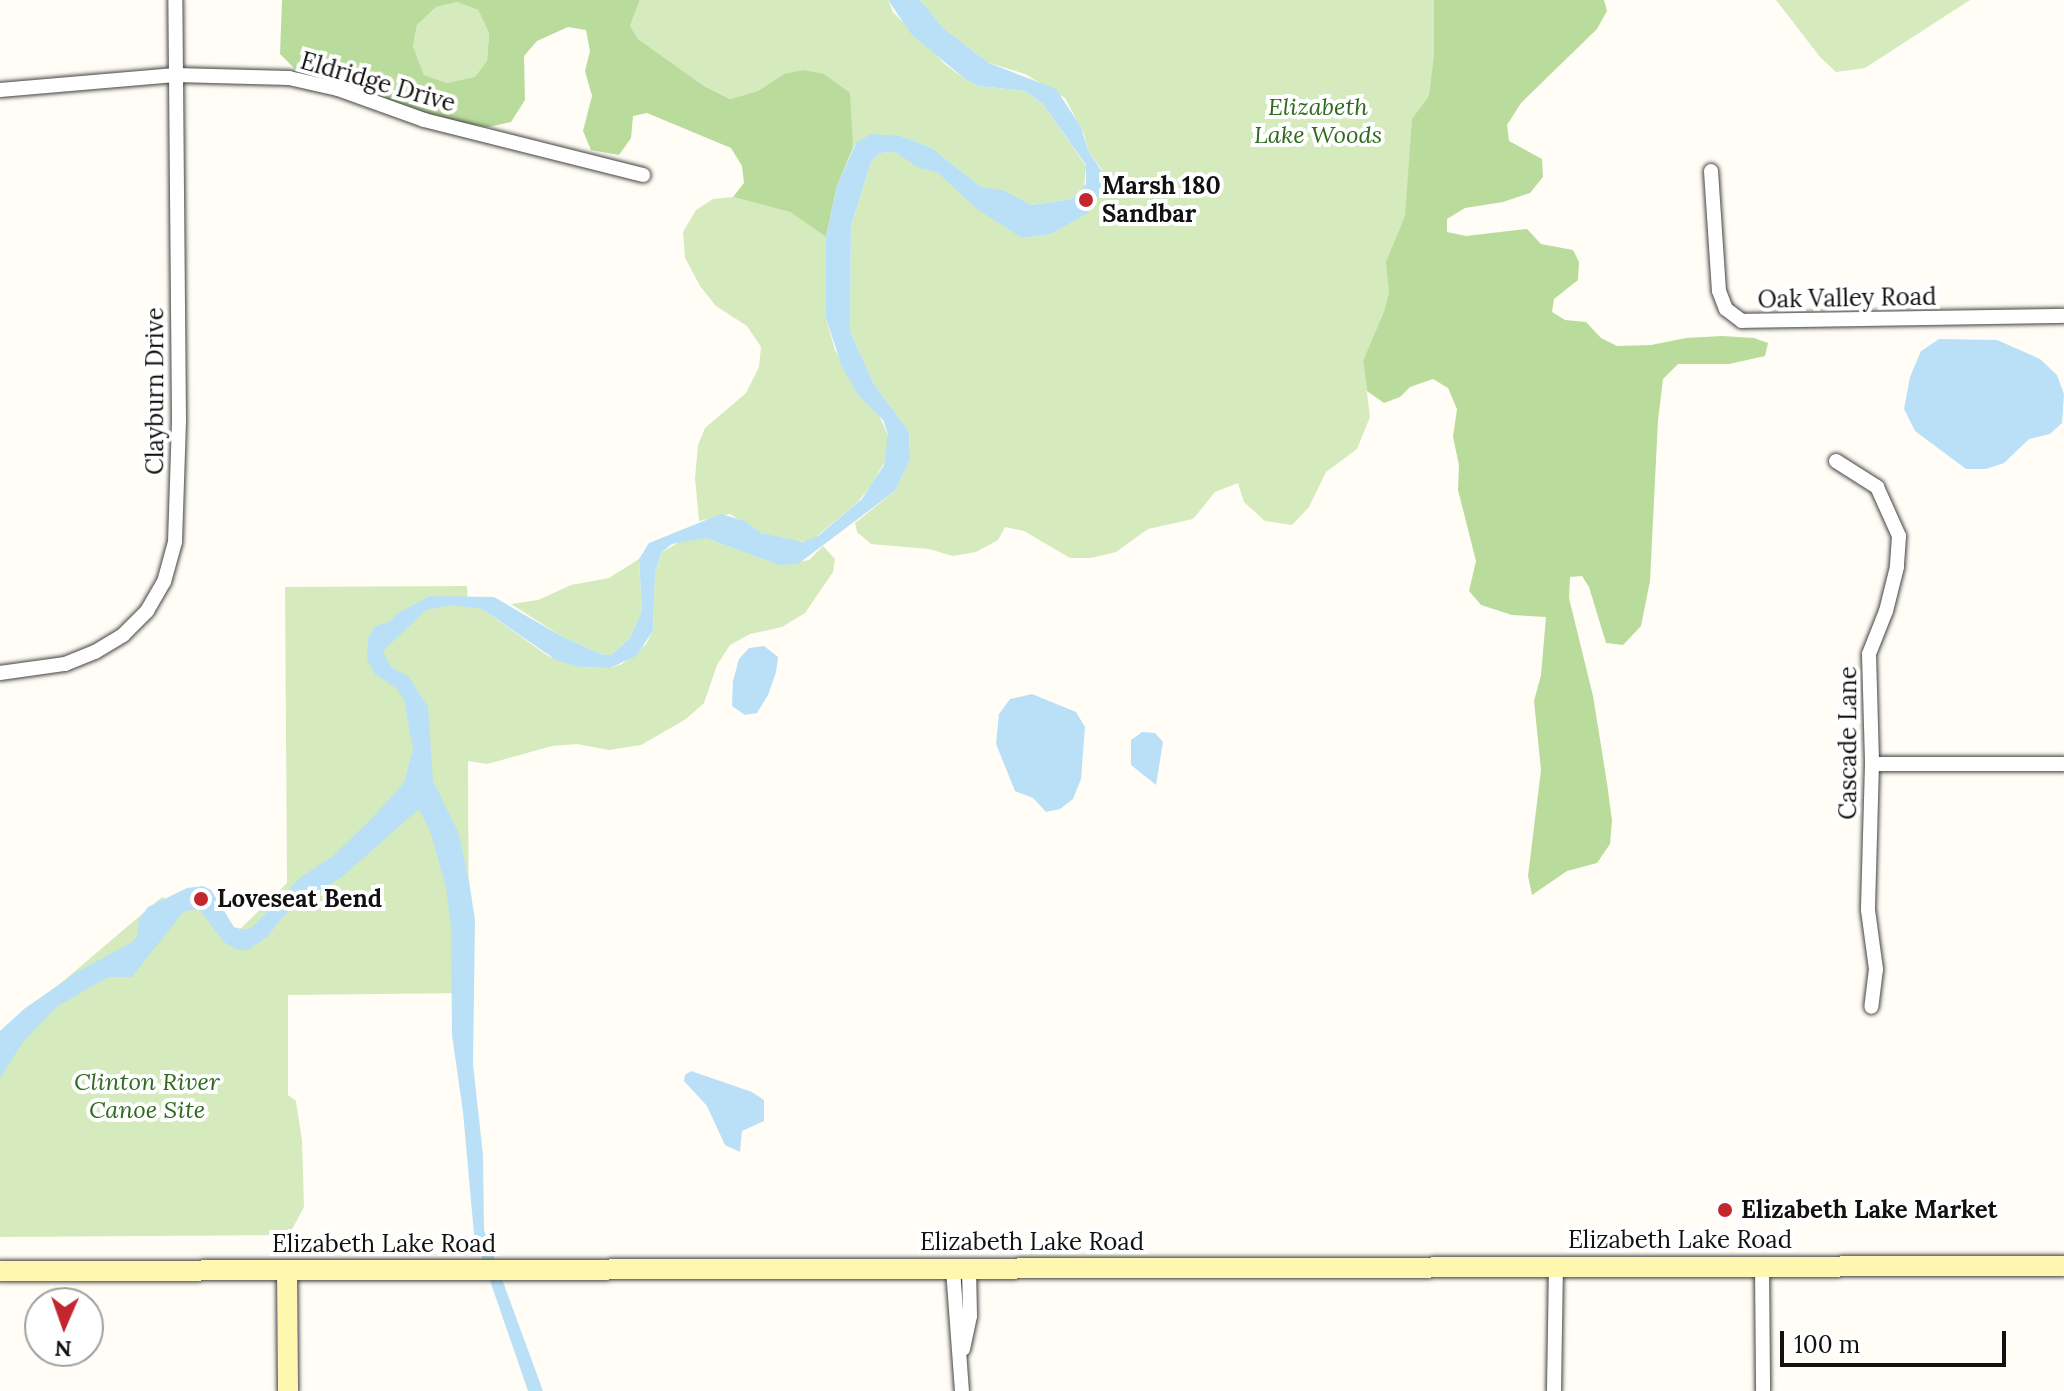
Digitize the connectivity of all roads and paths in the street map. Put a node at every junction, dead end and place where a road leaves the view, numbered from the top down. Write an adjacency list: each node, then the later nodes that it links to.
1 (175, 0): 2 (street, Clayburn Drive)
2 (175, 75): 3 (street, Eldridge Drive); 5 (street, Eldridge Drive); 8 (street, Clayburn Drive)
3 (0, 90)
4 (1711, 171): 6 (street, Oak Valley Road)
5 (643, 175)
6 (2064, 316)
7 (1836, 461): 9 (street, Cascade Lane)
8 (0, 673)
9 (1872, 764): 10 (street); 11 (street, Cascade Lane)
10 (2064, 764)
11 (1871, 1007)
12 (1556, 1265): 14 (street, Elizabeth Lake Road); 15 (street, Elizabeth Lake Road); 20 (street)
13 (2064, 1266): 14 (street, Elizabeth Lake Road)
14 (1762, 1267): 21 (street)
15 (961, 1269): 16 (street, Elizabeth Lake Road); 19 (street)
16 (287, 1270): 17 (street, Elizabeth Lake Road); 18 (street)
17 (0, 1271)
18 (288, 1391)
19 (962, 1391)
20 (1554, 1391)
21 (1763, 1391)

